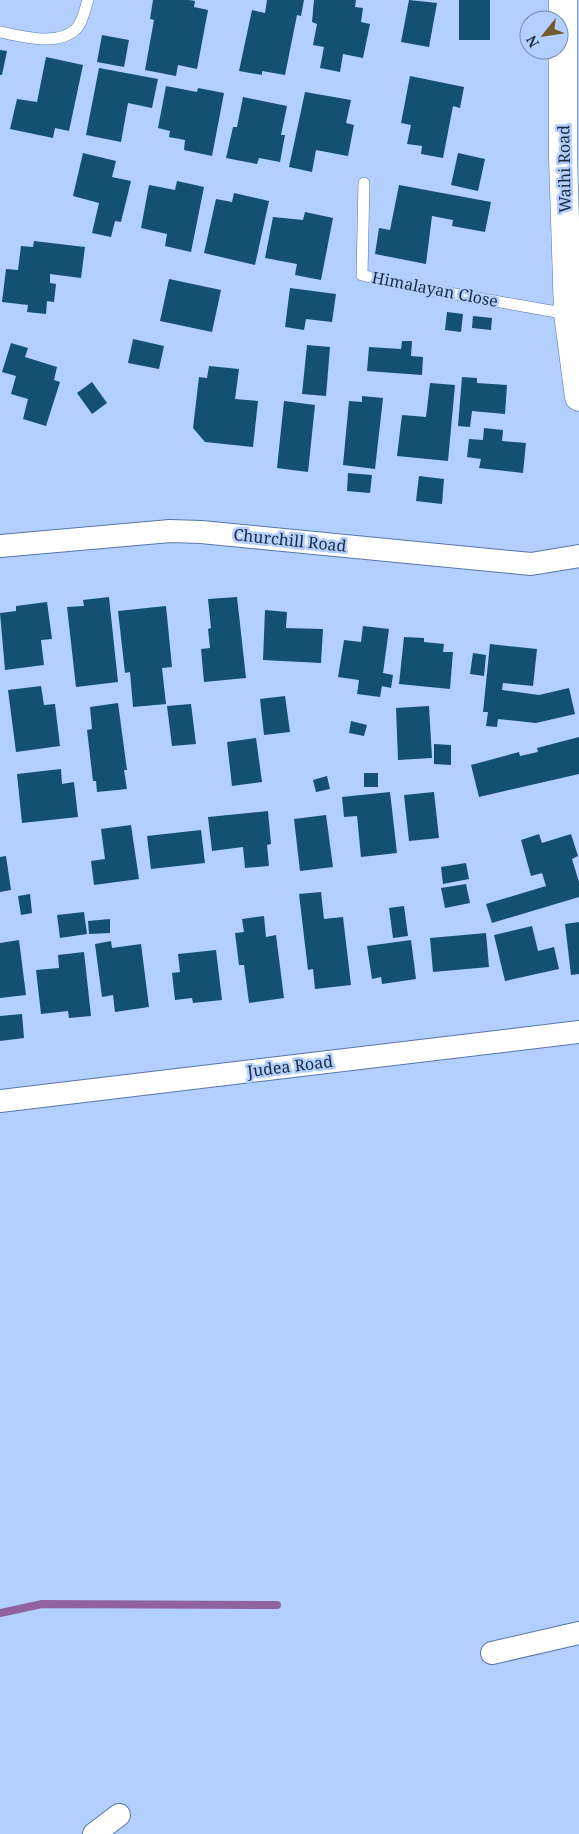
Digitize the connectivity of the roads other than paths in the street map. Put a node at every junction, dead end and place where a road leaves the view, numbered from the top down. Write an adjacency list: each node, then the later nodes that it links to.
1 (88, 0): 3 (lane)
2 (563, 0): 5 (main road, Waihi Road)
3 (0, 32)
4 (364, 183): 5 (lane, Himalayan Close)
5 (568, 314): 6 (main road, Waihi Road)
6 (579, 397)
7 (0, 546): 8 (street, Churchill Road)
8 (579, 556)
9 (579, 1032): 10 (street, Judea Road)
10 (0, 1100)
11 (579, 1633): 12 (street)
12 (492, 1653)
13 (119, 1815): 14 (street)
14 (94, 1834)

